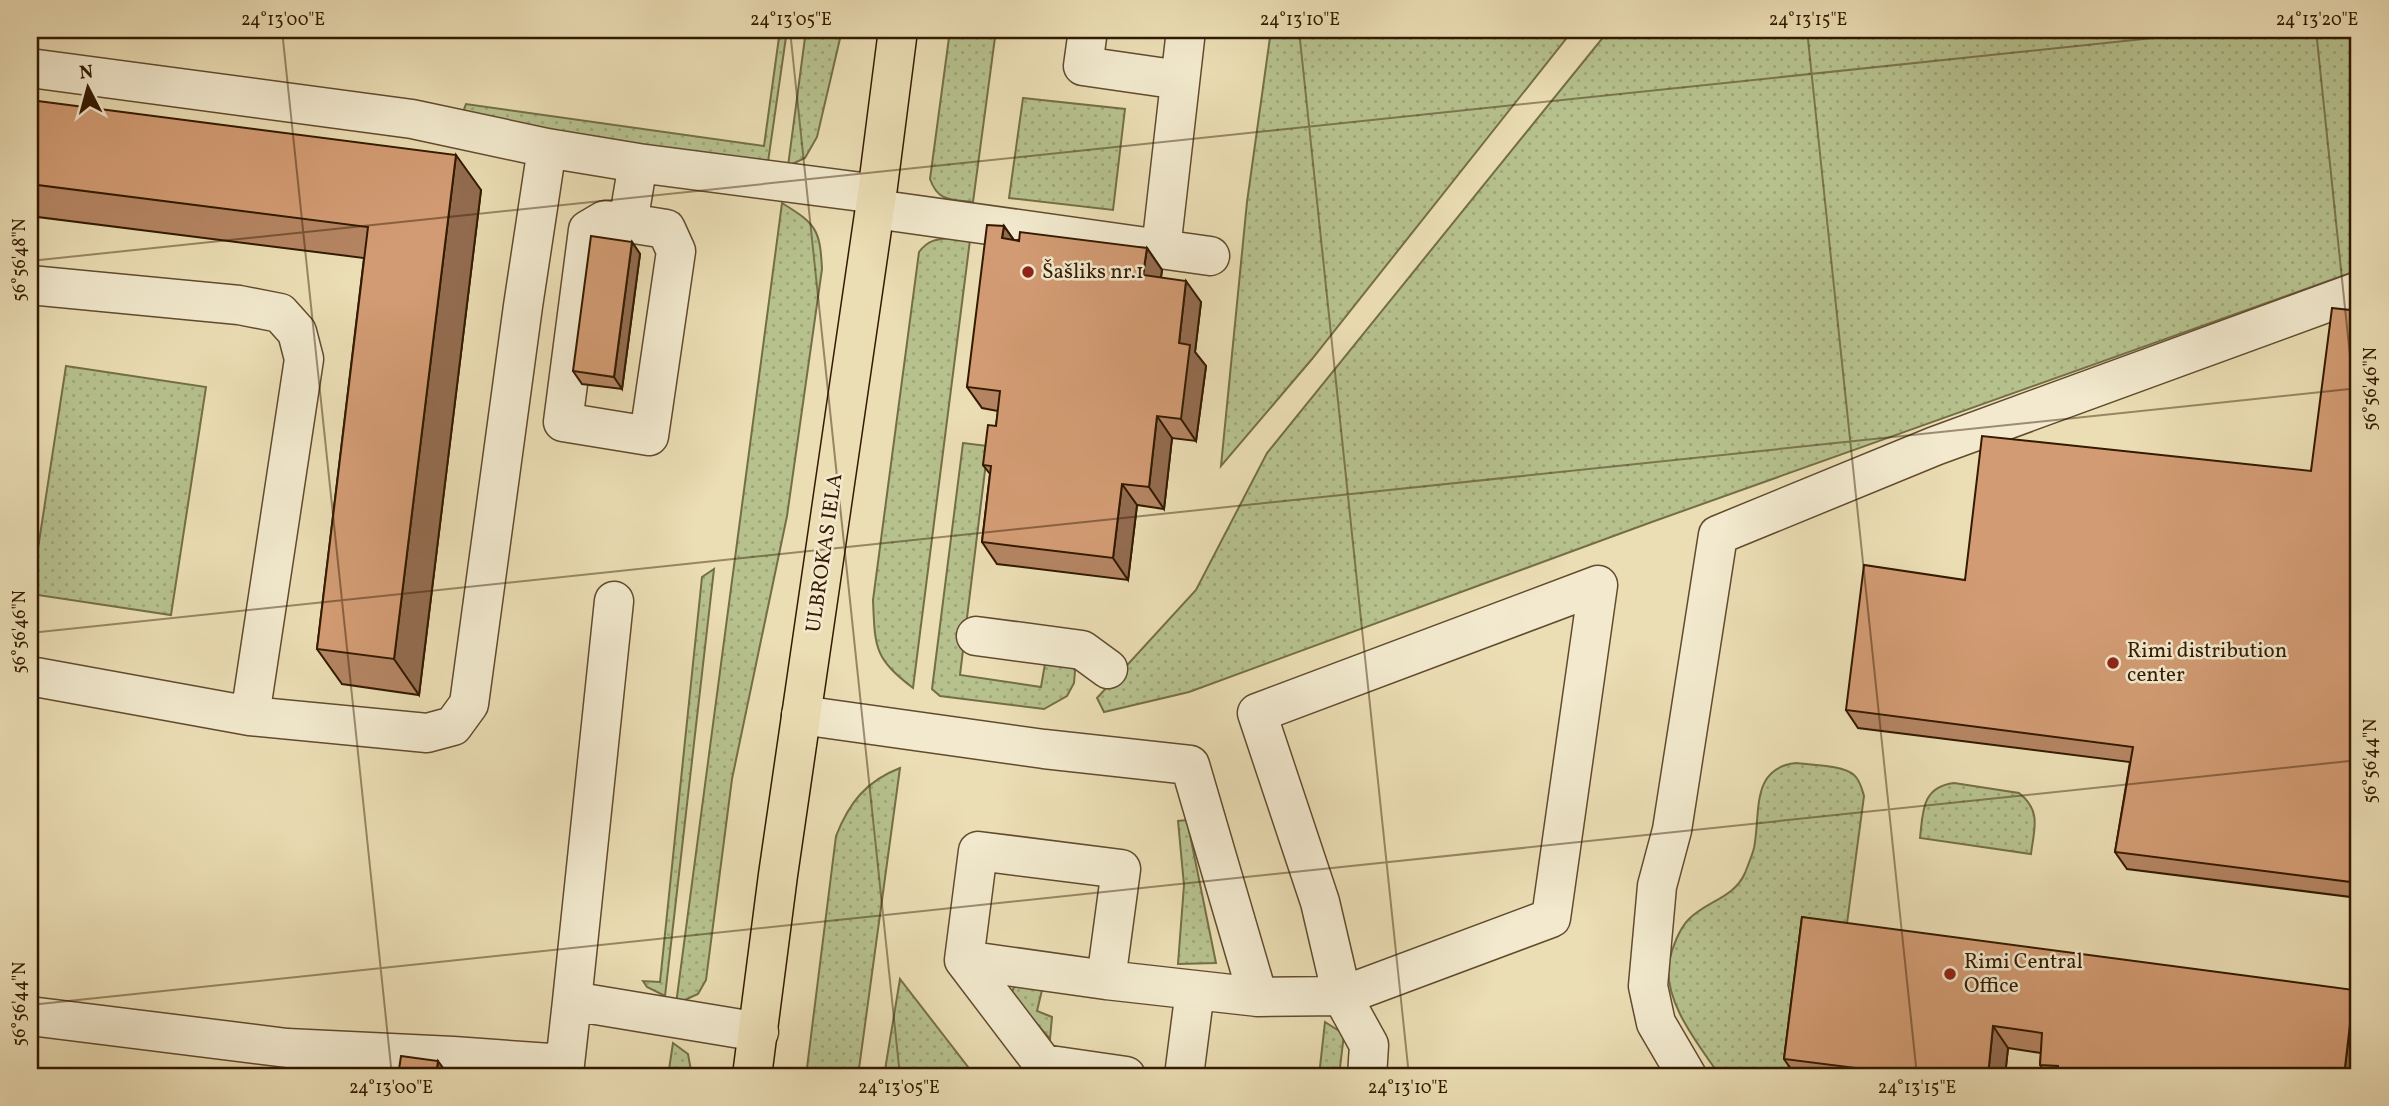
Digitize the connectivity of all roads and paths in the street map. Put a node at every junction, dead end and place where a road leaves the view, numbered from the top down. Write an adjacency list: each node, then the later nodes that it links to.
1 (898, 30): 8 (main road, ULBROKAS IELA)
2 (1088, 30): 5 (street)
3 (1186, 30): 5 (street)
4 (30, 68): 6 (street)
5 (1180, 80): 10 (street)
6 (547, 148): 7 (street); 19 (street)
7 (638, 163): 8 (street); 9 (street)
8 (876, 202): 10 (street); 18 (main road, ULBROKAS IELA)
9 (628, 222): 9 (street)
10 (1161, 249): 11 (street)
11 (1210, 256)
12 (30, 285): 19 (street)
13 (2359, 291): 33 (street)
14 (614, 601): 25 (street)
15 (976, 636): 16 (street)
16 (1108, 669)
17 (30, 676): 19 (street)
18 (801, 715): 24 (street); 27 (main road, ULBROKAS IELA)
19 (250, 716)
20 (964, 960): 21 (street); 21 (street); 30 (street)
21 (1106, 979): 22 (street)
22 (1195, 990): 24 (street); 31 (street)
23 (1342, 996): 23 (street); 24 (street); 32 (street)
24 (1258, 997)
25 (572, 1001): 27 (street); 28 (street)
26 (30, 1016): 28 (street)
27 (758, 1031): 29 (main road, ULBROKAS IELA)
28 (564, 1070)
29 (752, 1076)
30 (1126, 1076)
31 (1184, 1076)
32 (1367, 1076)
33 (1687, 1076)

